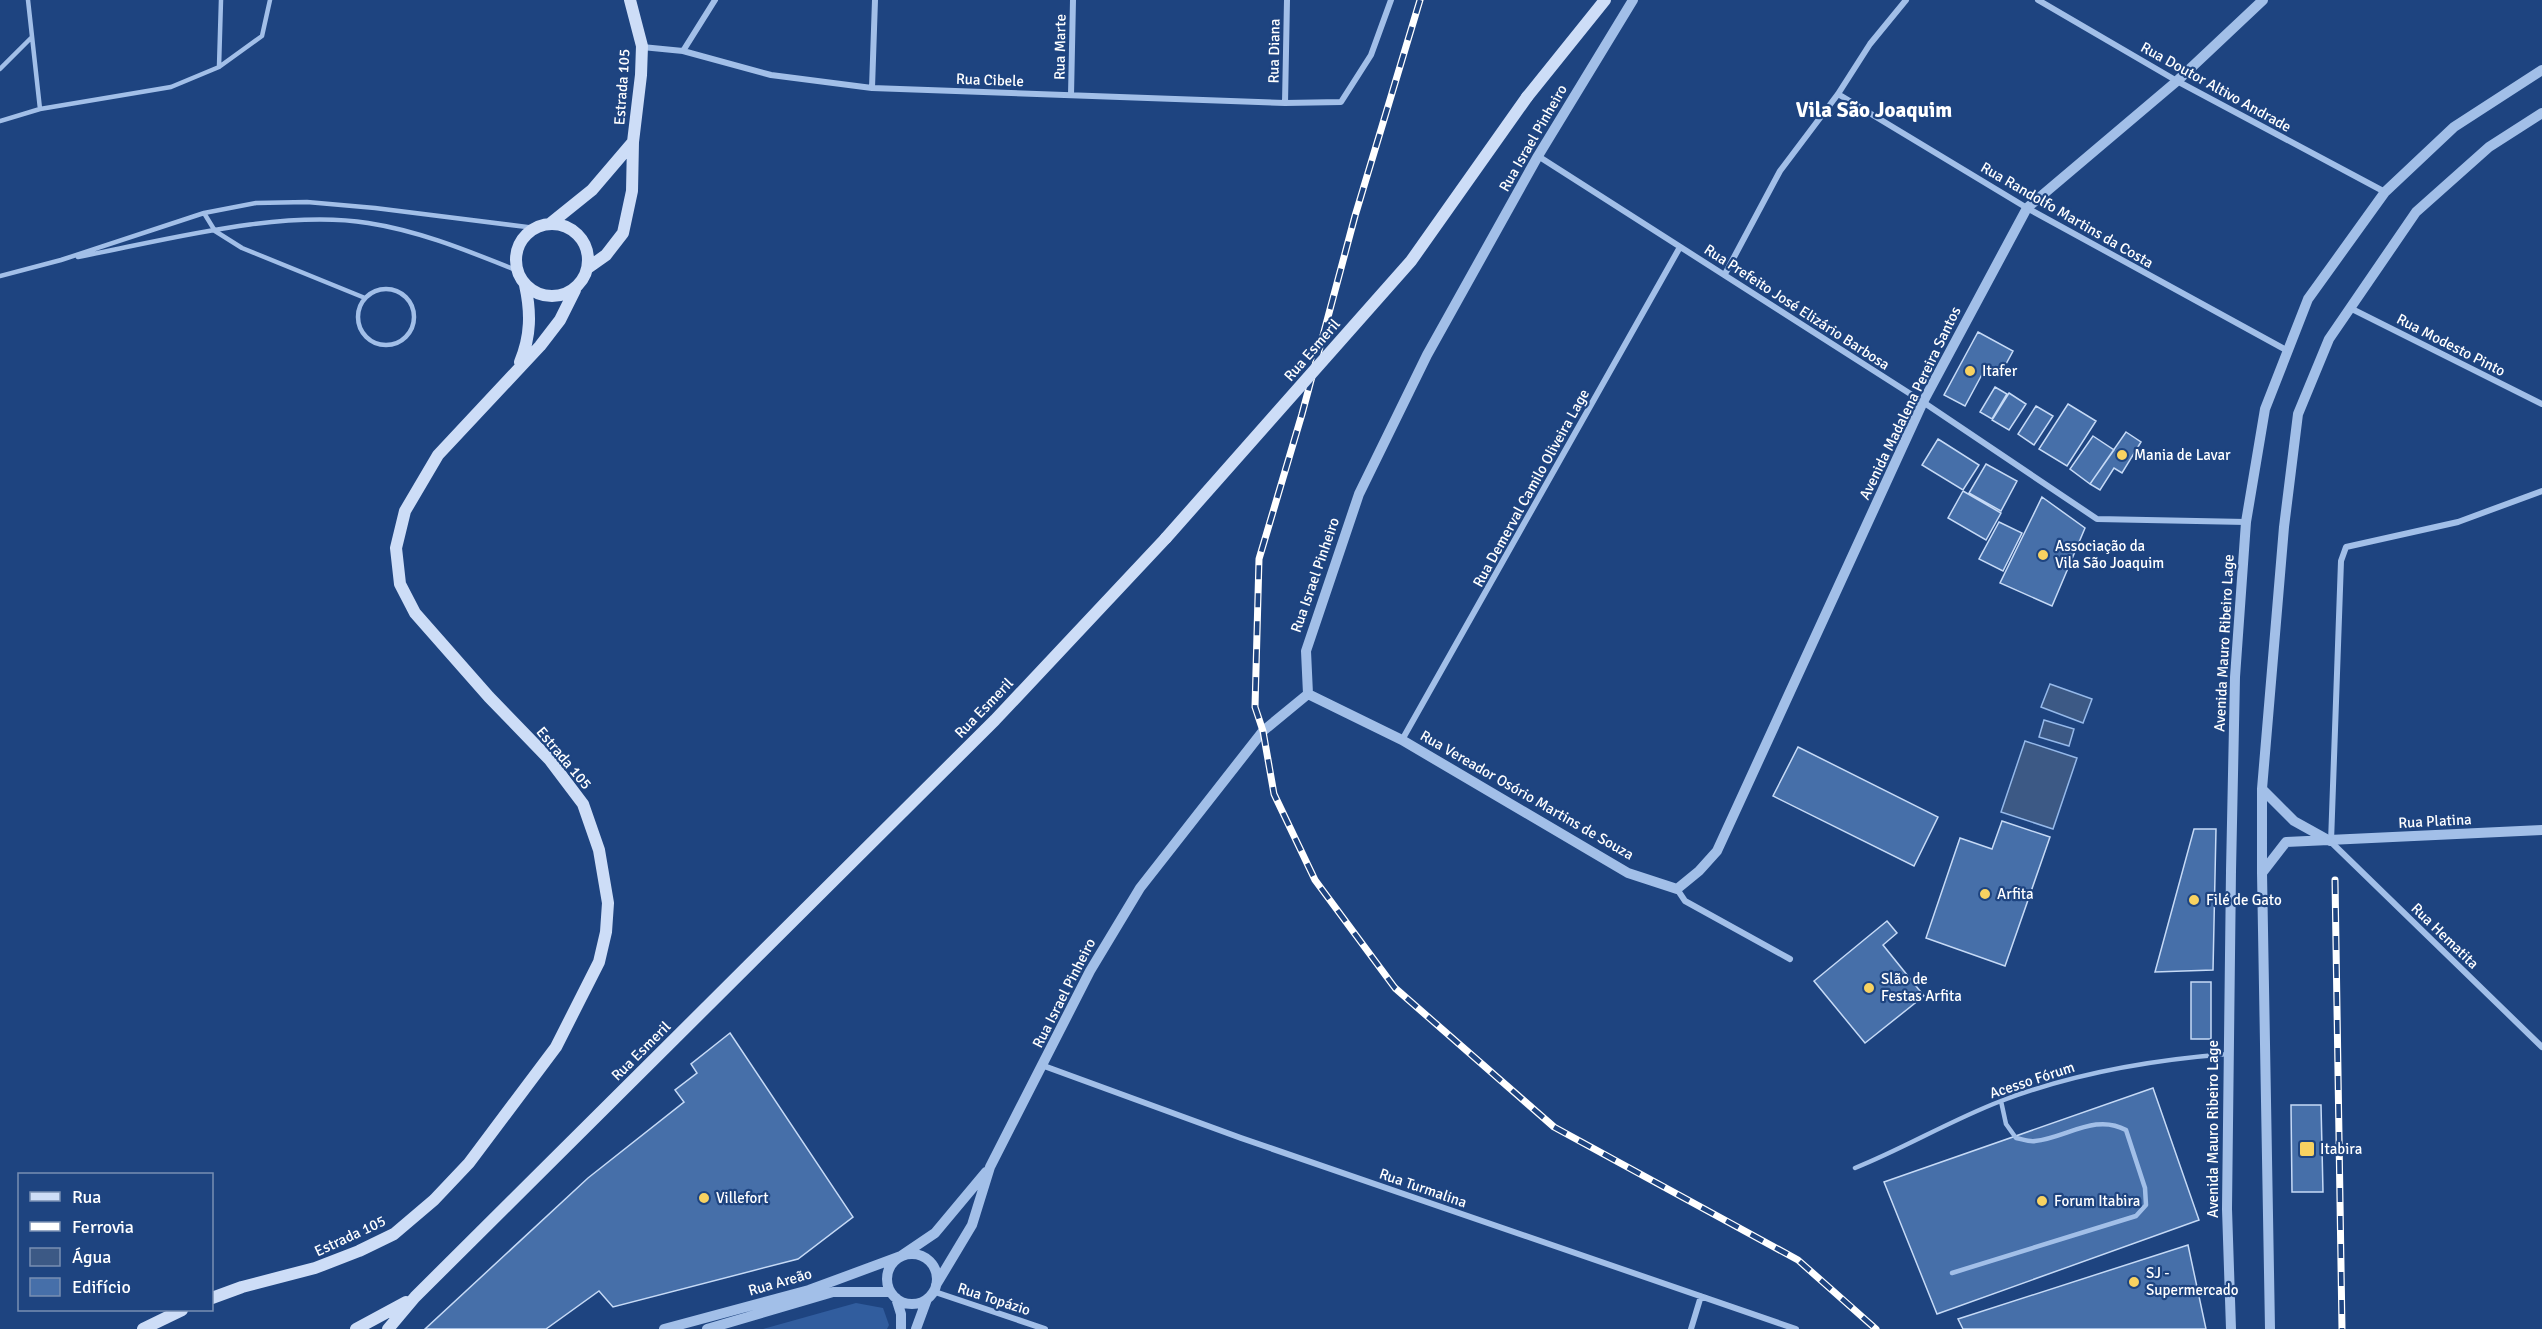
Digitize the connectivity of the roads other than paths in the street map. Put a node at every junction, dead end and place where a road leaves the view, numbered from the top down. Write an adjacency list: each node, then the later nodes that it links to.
1 (28, 0): 15 (lane)
2 (221, 0): 18 (lane)
3 (270, 0): 18 (lane)
4 (630, 0): 16 (main road, Estrada 105)
5 (715, 0): 17 (street)
6 (875, 0): 22 (street)
7 (1074, 0): 24 (street, Rua Marte)
8 (1287, 0): 25 (street, Rua Diana)
9 (1391, 0): 25 (street, Rua Cibele)
10 (1605, 0): 72 (main road, Rua Esmeril, bridge)
11 (1633, 0): 30 (street, Rua Israel Pinheiro)
12 (1906, 0): 23 (street)
13 (2038, 0): 21 (street, Rua Doutor Altivo Andrade)
14 (2263, 0): 21 (street, Avenida Madalena Pereira Santos)
15 (32, 37): 19 (lane); 26 (lane)
16 (642, 46): 17 (street, Rua Cibele); 29 (main road, Estrada 105)
17 (683, 51): 22 (street, Rua Cibele)
18 (219, 68): 26 (lane)
19 (0, 69)
20 (2542, 70): 31 (street, Avenida Mauro Ribeiro Lage)
21 (2177, 81): 31 (street, Rua Doutor Altivo Andrade); 32 (street, Avenida Madalena Pereira Santos)
22 (872, 87): 24 (street, Rua Cibele)
23 (1838, 94): 32 (street, Rua Randolfo Martins da Costa); 41 (street)
24 (1071, 95): 25 (street, Rua Cibele)
25 (1285, 103)
26 (40, 108): 28 (lane)
27 (2542, 113): 46 (street)
28 (0, 121)
29 (633, 142): 34 (main road, Estrada 105); 39 (main road, Estrada 105)
30 (1538, 156): 37 (street, Rua Prefeito José Elizário Barbosa); 53 (street, Rua Israel Pinheiro)
31 (2385, 192): 47 (street, Avenida Mauro Ribeiro Lage)
32 (2026, 208): 47 (street, Rua Randolfo Martins da Costa); 49 (street, Avenida Madalena Pereira Santos)
33 (204, 213): 35 (lane); 36 (lane); 38 (lane)
34 (551, 223): 35 (main road); 39 (main road)
35 (535, 228): 40 (main road)
36 (215, 231): 38 (lane); 40 (lane); 45 (lane)
37 (1680, 247): 41 (street, Rua Prefeito José Elizário Barbosa); 54 (street, Rua Demerval Camilo Oliveira Lage)
38 (61, 260): 42 (lane)
39 (589, 267): 44 (main road)
40 (516, 270): 43 (main road)
41 (1725, 274): 49 (street, Rua Prefeito José Elizário Barbosa)
42 (0, 276)
43 (525, 285): 44 (main road); 48 (main road, Estrada 105)
44 (575, 290): 48 (main road, Estrada 105)
45 (365, 298): 45 (lane)
46 (2350, 308): 50 (street, Rua Modesto Pinto); 55 (street)
47 (2288, 351): 52 (street, Avenida Mauro Ribeiro Lage)
48 (517, 369): 73 (main road, Estrada 105)
49 (1923, 402): 52 (street, Rua Prefeito José Elizário Barbosa); 59 (street, Avenida Madalena Pereira Santos)
50 (2542, 405)
51 (2542, 491): 57 (street)
52 (2246, 522): 62 (street, Avenida Mauro Ribeiro Lage)
53 (1308, 694): 54 (street, Rua Vereador Osório Martins de Souza); 63 (street, Rua Israel Pinheiro)
54 (1402, 740): 59 (street, Rua Vereador Osório Martins de Souza)
55 (2262, 789): 57 (street); 58 (street)
56 (2542, 830): 57 (street, Rua Platina)
57 (2331, 842): 58 (street, Rua Platina); 61 (street, Rua Hematita)
58 (2262, 873): 86 (street)
59 (1677, 889): 60 (street, Rua Vereador Osório Martins de Souza)
60 (1790, 959)
61 (2542, 1047)
62 (2228, 1054): 64 (lane, Acesso Fórum); 85 (street, Avenida Mauro Ribeiro Lage)
63 (1044, 1066): 65 (street, Rua Israel Pinheiro); 71 (street, Rua Turmalina)
64 (2001, 1101): 66 (lane, Acesso Fórum); 68 (lane)
65 (990, 1167): 67 (street, Rua Israel Pinheiro); 69 (street, Rua Israel Pinheiro)
66 (1855, 1168)
67 (901, 1256): 69 (street); 70 (street); 78 (street, Rua Areão)
68 (1952, 1273)
69 (933, 1292): 70 (street); 81 (street, Rua Israel Pinheiro); 82 (street, Rua Topázio)
70 (893, 1295): 79 (street, Rua Areão); 80 (street)
71 (1701, 1296): 83 (street); 84 (street, Rua Turmalina)
72 (415, 1297): 76 (main road); 77 (main road)
73 (213, 1298)
74 (180, 1311): 75 (main road)
75 (142, 1329)
76 (356, 1329)
77 (388, 1329)
78 (664, 1329)
79 (708, 1329)
80 (901, 1329)
81 (916, 1329)
82 (1045, 1329)
83 (1691, 1329)
84 (1796, 1329)
85 (2231, 1329)
86 (2270, 1329)

